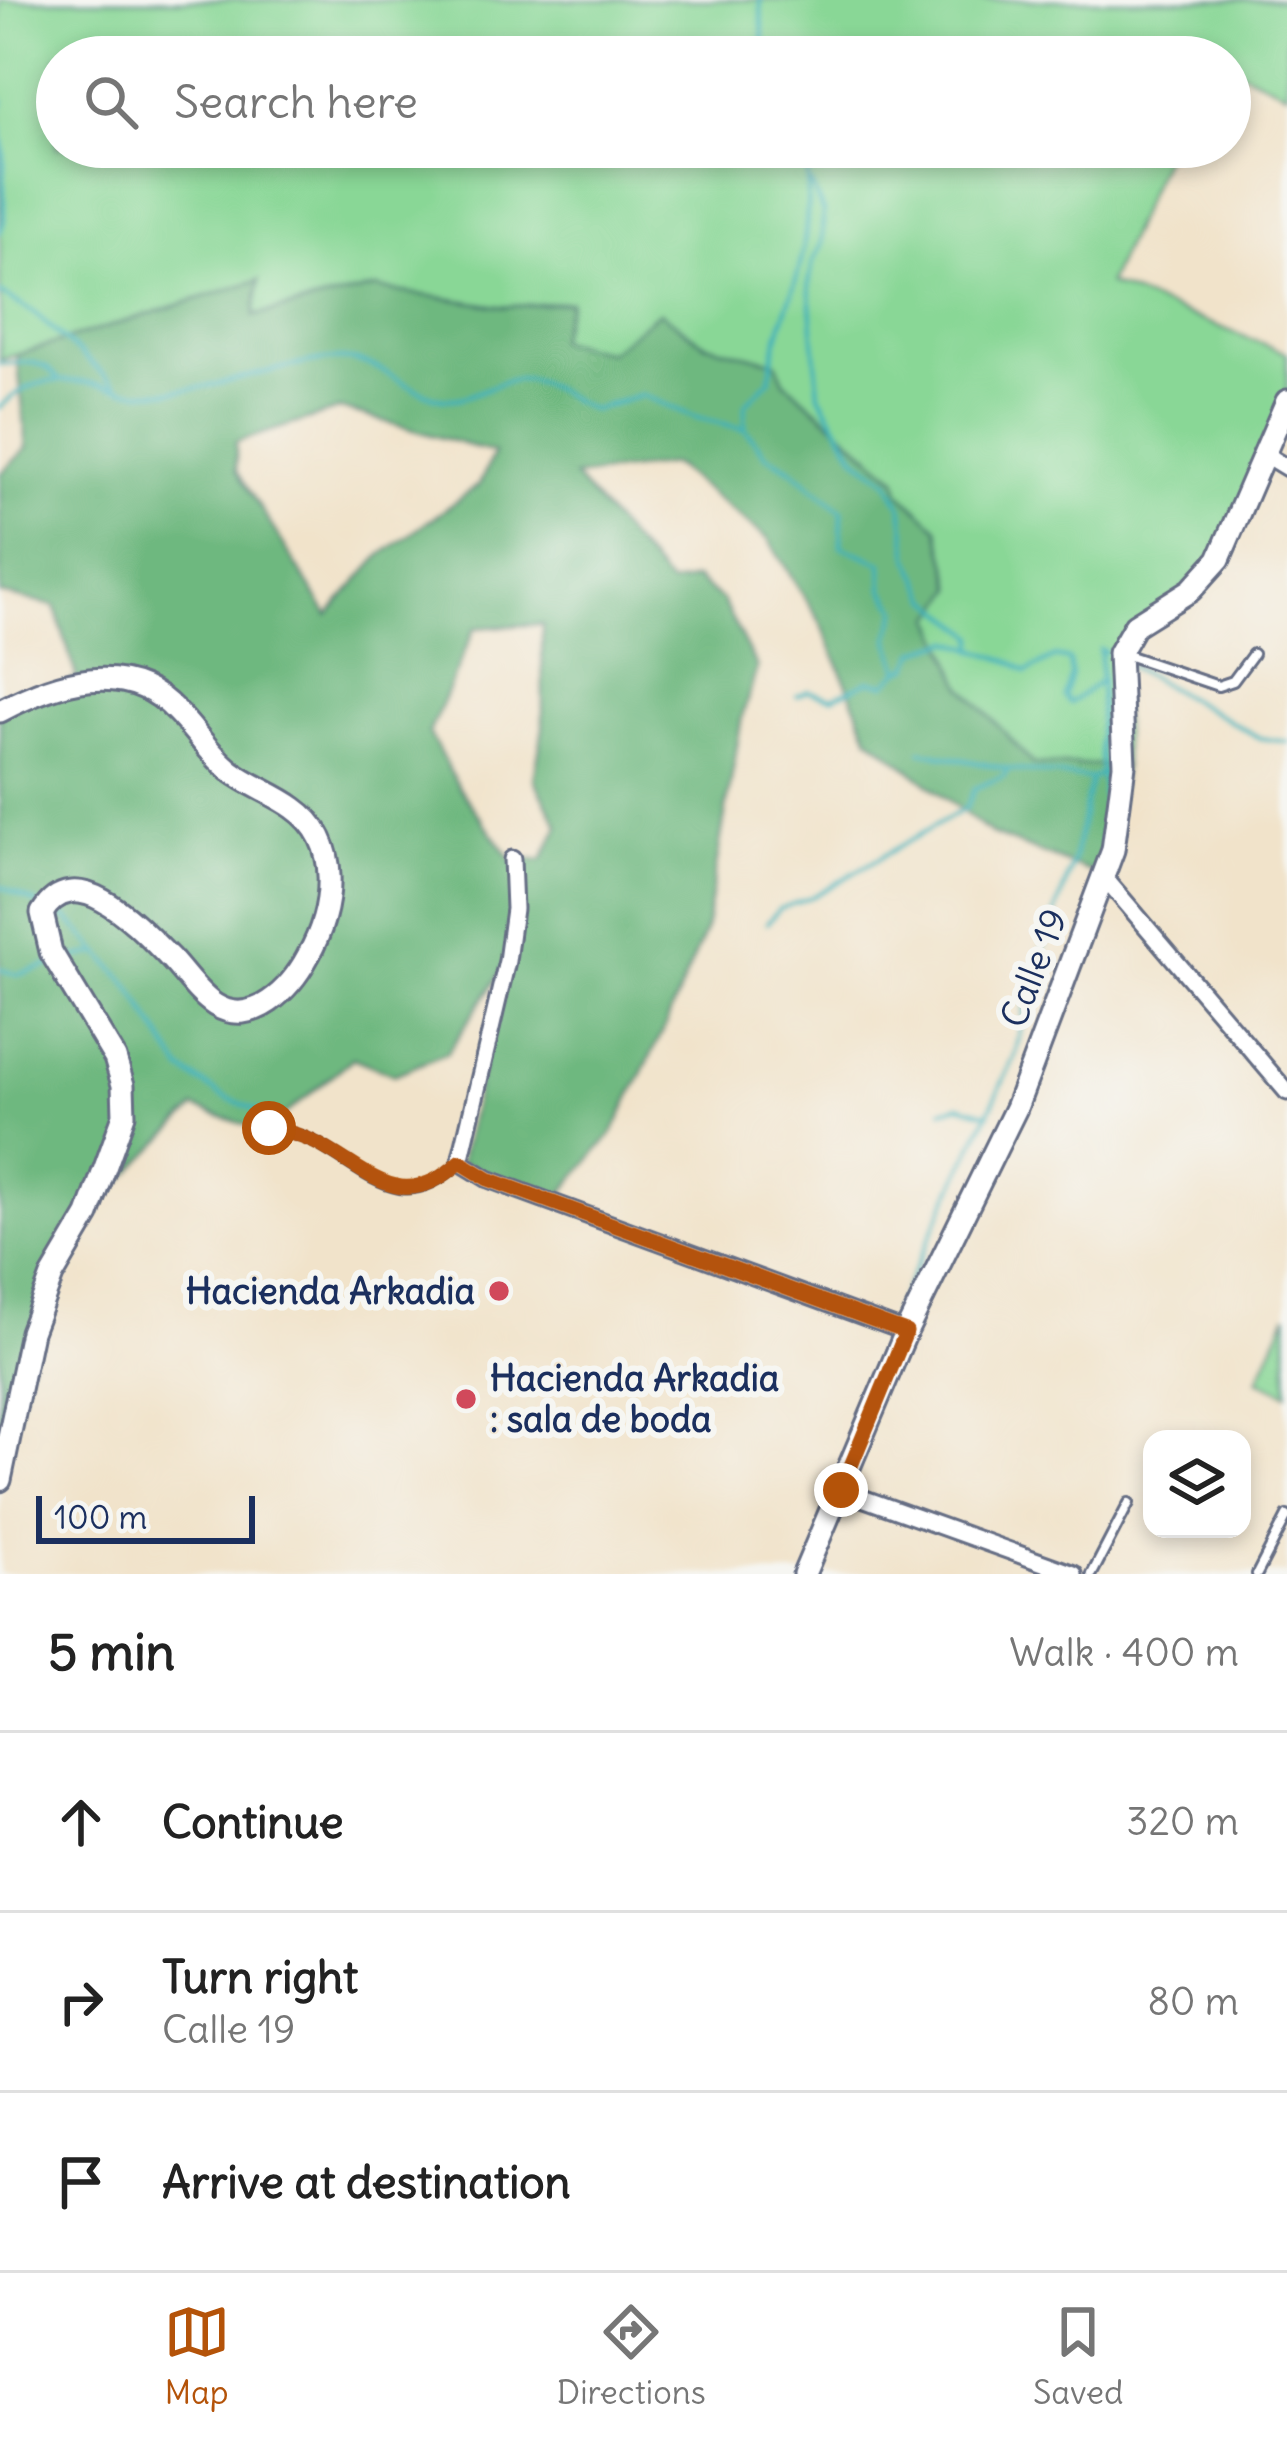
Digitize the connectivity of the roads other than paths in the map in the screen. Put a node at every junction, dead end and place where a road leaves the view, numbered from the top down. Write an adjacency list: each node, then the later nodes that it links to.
1 (1287, 401): 2 (street)
2 (1264, 454): 3 (street); 4 (street)
3 (1287, 468)
4 (1119, 653): 5 (lane); 8 (street, Calle 19)
5 (1253, 654)
6 (0, 711): 13 (street)
7 (512, 860): 11 (street)
8 (1103, 877): 9 (street); 12 (street, Calle 19)
9 (1287, 1092)
10 (246, 1125): 11 (lane)
11 (460, 1162): 12 (street)
12 (906, 1332): 14 (street, Calle 19)
13 (0, 1480)
14 (841, 1490): 17 (street, Calle 19); 18 (street)
15 (1129, 1503): 19 (lane)
16 (1287, 1516): 20 (lane)
17 (804, 1574)
18 (1074, 1574)
19 (1092, 1574)
20 (1257, 1574)

